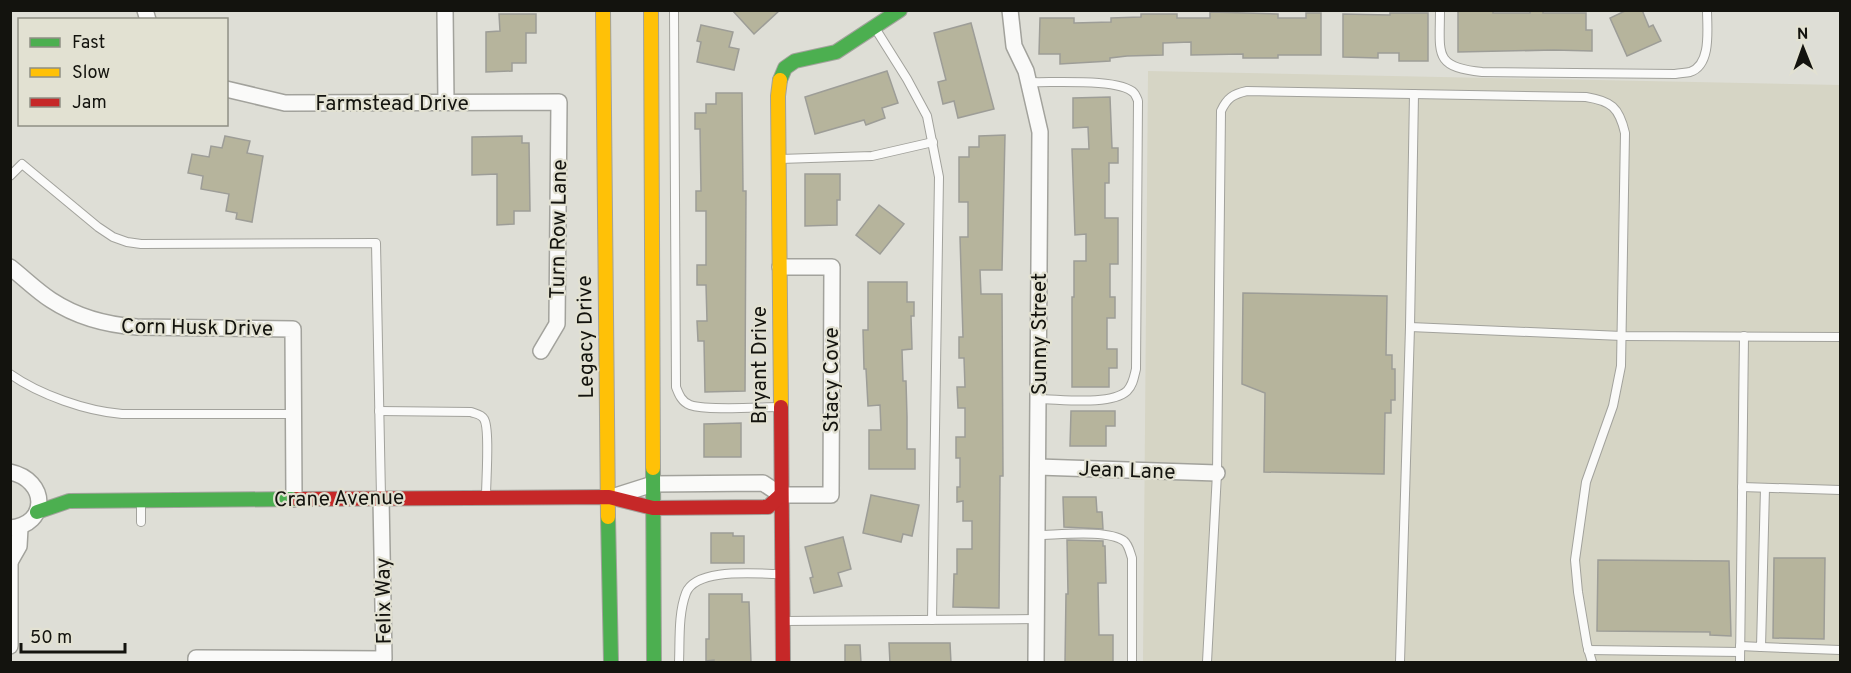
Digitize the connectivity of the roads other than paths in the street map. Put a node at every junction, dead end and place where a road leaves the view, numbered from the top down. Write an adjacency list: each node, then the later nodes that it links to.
1 (446, 10): 13 (street)
2 (603, 10): 40 (street, Legacy Drive)
3 (651, 10): 33 (street)
4 (674, 10): 27 (lane)
5 (1010, 10): 10 (street, Sunny Street)
6 (1440, 10): 7 (lane)
7 (1707, 10)
8 (890, 13): 9 (street)
9 (874, 27): 15 (lane); 16 (street, Bryant Drive)
10 (1030, 82): 26 (street, Sunny Street); 26 (lane)
11 (228, 89): 13 (street, Farmstead Drive)
12 (1414, 94): 20 (lane); 21 (lane); 32 (lane)
13 (446, 102): 14 (street, Farmstead Drive)
14 (559, 102): 24 (street, Turn Row Lane)
15 (933, 142): 16 (lane); 53 (lane)
16 (779, 159): 19 (street, Bryant Drive)
17 (10, 176): 28 (lane)
18 (10, 267): 29 (street, Corn Husk Drive)
19 (780, 267): 27 (street, Bryant Drive); 38 (street, Stacy Cove)
20 (1410, 327): 21 (lane); 69 (lane)
21 (1622, 336): 22 (lane); 58 (lane)
22 (1744, 336): 23 (lane); 35 (lane)
23 (1840, 337)
24 (541, 351)
25 (10, 374): 29 (lane)
26 (1038, 399): 30 (street, Sunny Street)
27 (781, 407): 38 (street, Bryant Drive)
28 (379, 411): 39 (lane); 41 (lane)
29 (293, 414): 42 (street)
30 (1038, 467): 32 (street, Jean Lane); 49 (street, Sunny Street)
31 (10, 472): 34 (street, Crane Avenue)
32 (1217, 473): 68 (lane)
33 (653, 484): 38 (street, Crane Avenue); 40 (street, Crane Avenue); 45 (street)
34 (36, 487): 44 (street, Crane Avenue); 46 (street)
35 (1742, 487): 36 (lane); 57 (lane)
36 (1765, 488): 37 (lane); 56 (lane)
37 (1840, 490)
38 (781, 495): 45 (street, Crane Avenue); 51 (street, Bryant Drive)
39 (486, 497): 40 (street, Crane Avenue); 41 (street, Crane Avenue)
40 (609, 497): 45 (street, Crane Avenue); 62 (street, Legacy Drive)
41 (381, 498): 42 (street, Crane Avenue); 60 (street, Felix Way)
42 (294, 499): 43 (street, Crane Avenue)
43 (141, 500): 44 (street, Crane Avenue); 47 (lane)
44 (69, 501): 46 (street, Crane Avenue)
45 (653, 508): 63 (street)
46 (37, 512): 48 (street)
47 (141, 522)
48 (15, 528): 50 (street)
49 (1037, 535): 52 (street, Sunny Street); 67 (lane)
50 (11, 560): 55 (street)
51 (782, 574): 54 (street, Bryant Drive); 64 (lane)
52 (1037, 619): 53 (lane); 66 (street, Sunny Street)
53 (932, 620): 54 (lane)
54 (782, 621): 65 (street, Bryant Drive)
55 (10, 646)
56 (1761, 647): 57 (lane); 59 (lane)
57 (1740, 649): 58 (lane); 71 (lane)
58 (1588, 650): 70 (lane)
59 (1840, 650)
60 (309, 660): 61 (street, Felix Way)
61 (196, 661)
62 (611, 663)
63 (654, 663)
64 (679, 663)
65 (783, 663)
66 (1036, 663)
67 (1132, 663)
68 (1207, 663)
69 (1400, 663)
70 (1592, 663)
71 (1740, 663)

